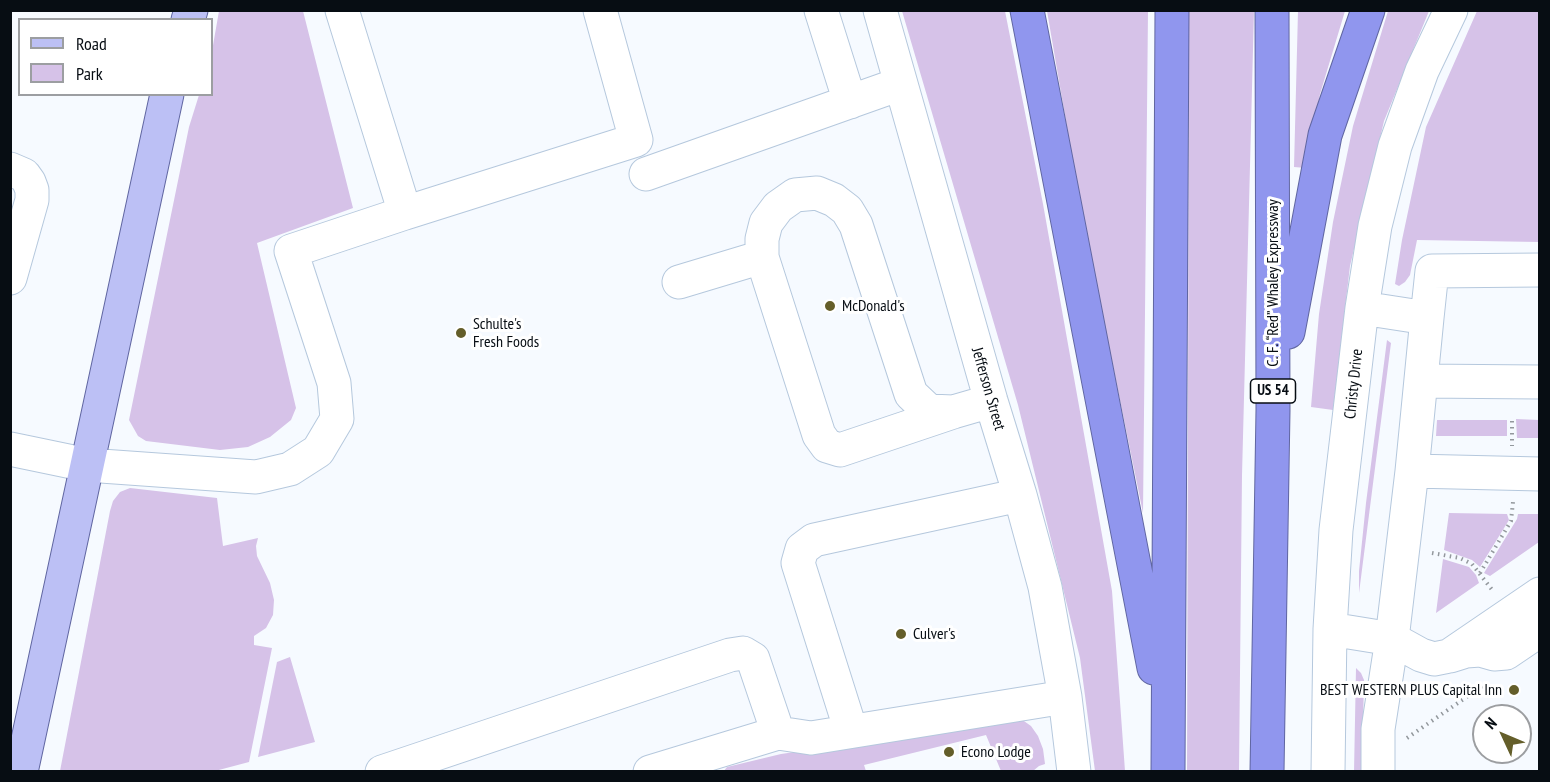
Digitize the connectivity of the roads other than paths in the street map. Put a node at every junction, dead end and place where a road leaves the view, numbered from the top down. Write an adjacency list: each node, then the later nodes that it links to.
1 (342, 10): 15 (street)
2 (821, 10): 12 (street)
3 (880, 10): 10 (street, Jefferson Street)
4 (1027, 10): 41 (highway)
5 (1172, 10): 41 (highway)
6 (1272, 10): 26 (highway, C. F. “Red” Whaley Expressway / US 54)
7 (1368, 10): 26 (highway)
8 (1451, 10): 21 (street, Christy Drive)
9 (606, 12): 15 (street)
10 (900, 84): 12 (street); 25 (street, Jefferson Street)
11 (167, 96): 29 (main road)
12 (850, 102): 14 (street)
13 (10, 169): 16 (street)
14 (646, 174)
15 (405, 213): 29 (street)
16 (16, 240): 19 (street)
17 (762, 257): 20 (street); 27 (street); 27 (street)
18 (1539, 270): 22 (street)
19 (10, 278)
20 (679, 282)
21 (1362, 308): 22 (street); 34 (street, Christy Drive)
22 (1427, 318): 23 (street)
23 (1421, 381): 24 (street); 30 (street)
24 (1539, 382)
25 (991, 401): 27 (street); 32 (street, Jefferson Street)
26 (1273, 410): 46 (highway, C. F. “Red” Whaley Expressway / US 54)
27 (952, 412)
28 (10, 449): 29 (street)
29 (87, 465): 42 (main road)
30 (1412, 471): 31 (street); 36 (street)
31 (1539, 474)
32 (1020, 495): 38 (street, Jefferson Street); 39 (street)
33 (1539, 594): 37 (street)
34 (1330, 629): 36 (street); 47 (street, Christy Drive)
35 (1539, 630): 37 (street)
36 (1392, 639): 37 (street); 48 (street)
37 (1449, 656)
38 (1065, 697): 39 (street); 45 (street, Jefferson Street)
39 (850, 730): 40 (street)
40 (778, 733): 43 (street); 44 (street)
41 (1168, 756)
42 (21, 771)
43 (382, 771)
44 (650, 771)
45 (1074, 771)
46 (1267, 771)
47 (1328, 771)
48 (1378, 771)

